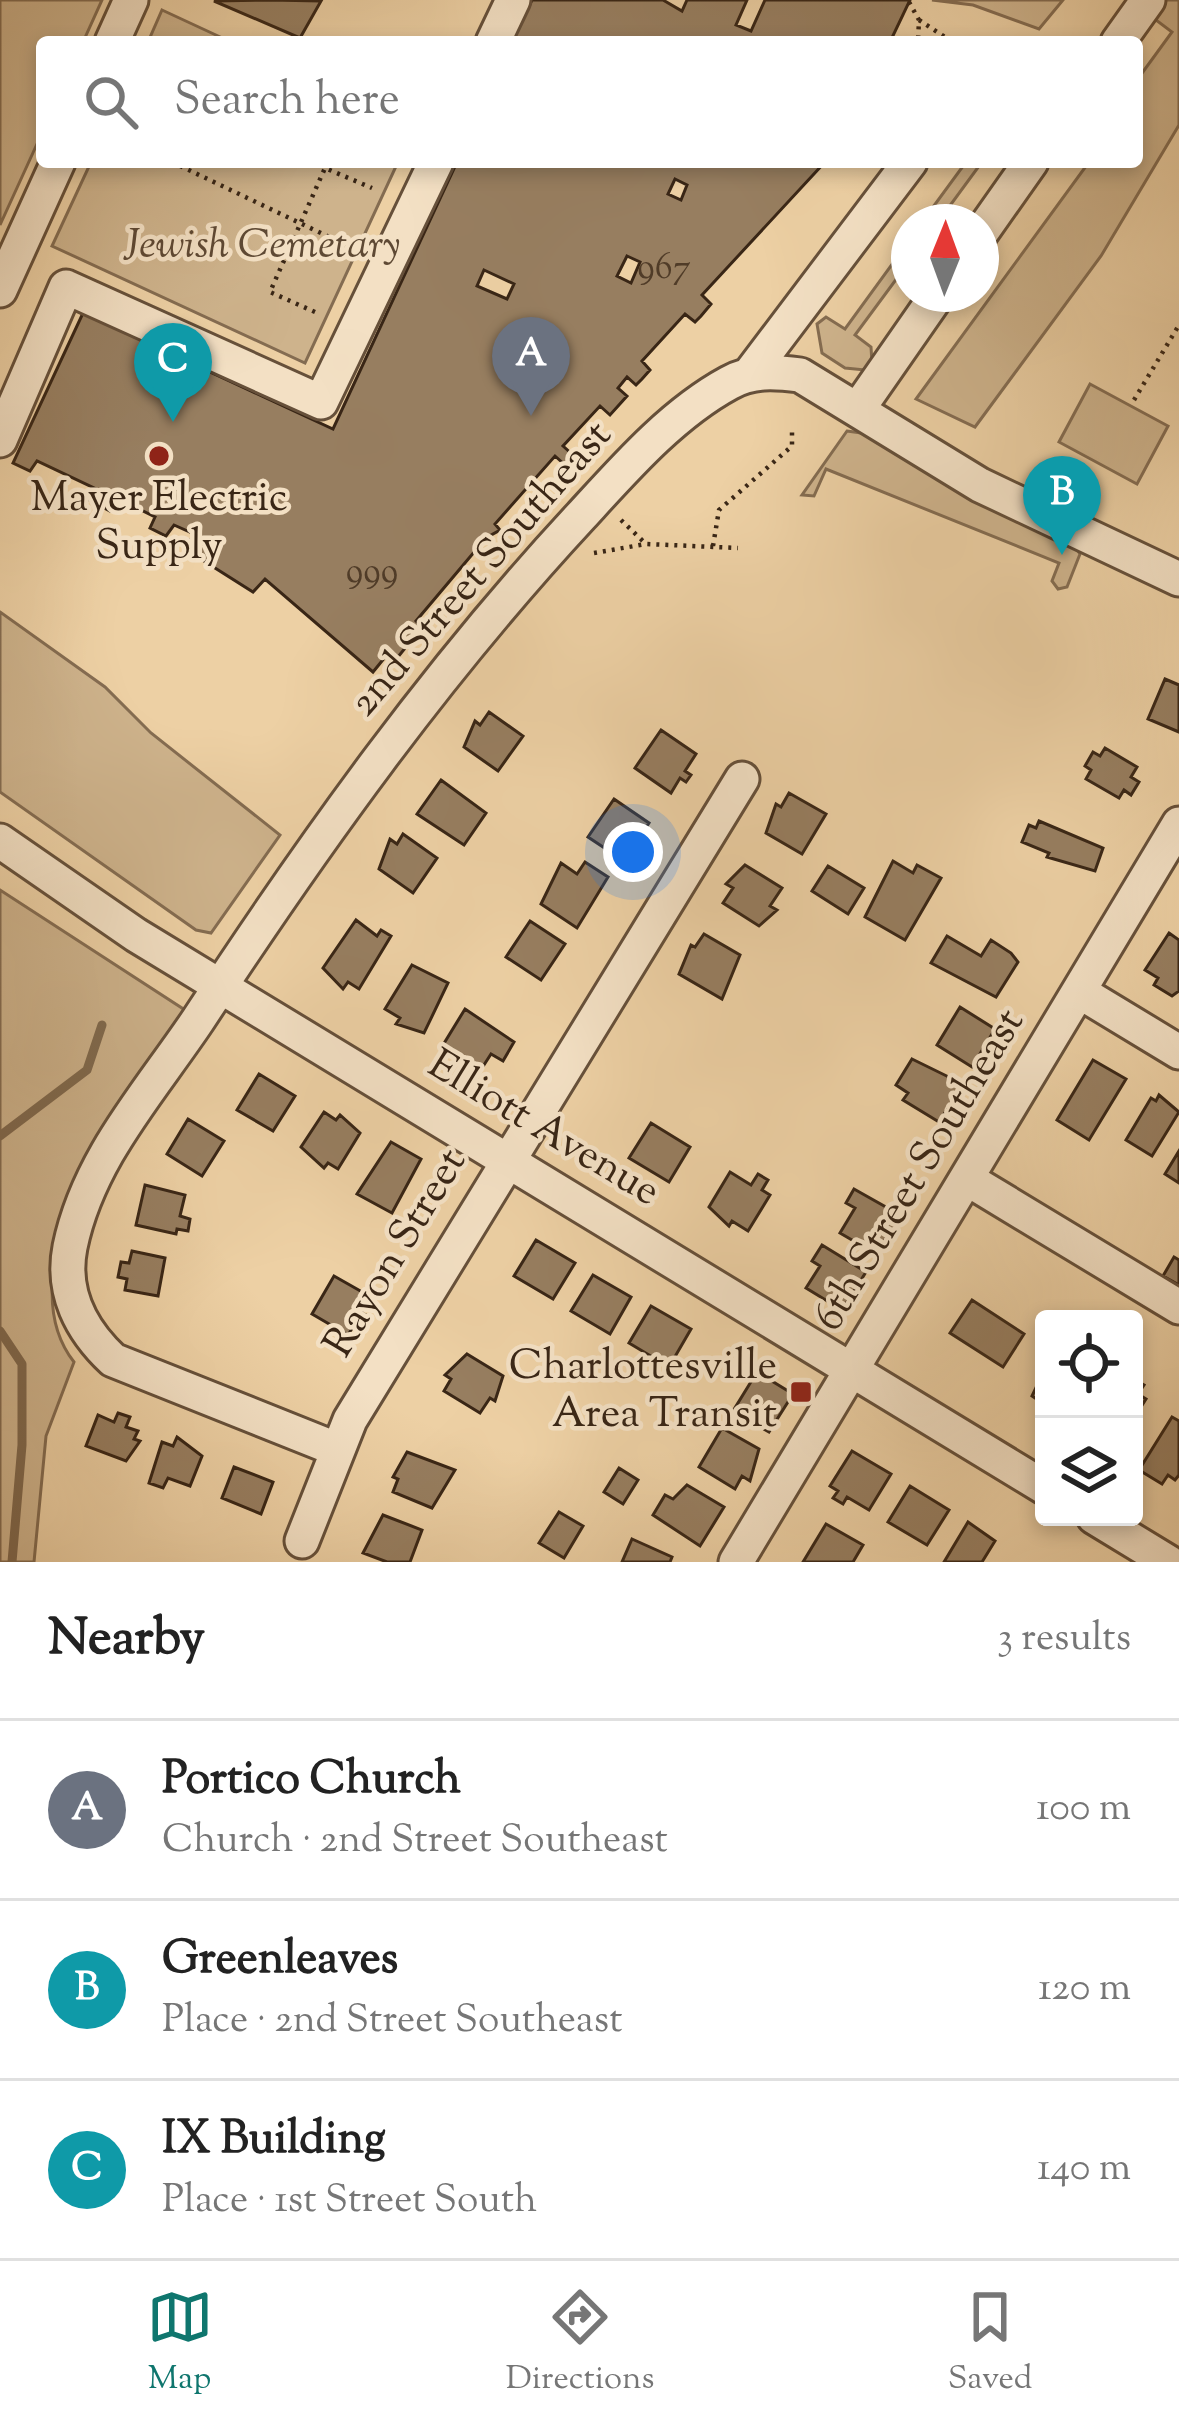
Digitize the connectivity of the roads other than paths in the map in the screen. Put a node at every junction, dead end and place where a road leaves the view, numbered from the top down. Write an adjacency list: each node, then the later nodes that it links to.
1 (131, 0): 4 (street)
2 (513, 0): 5 (street)
3 (1148, 0): 6 (street)
4 (115, 36)
5 (496, 36)
6 (1122, 36)
7 (55, 168): 12 (street)
8 (433, 168): 16 (street)
9 (905, 168): 14 (street)
10 (1027, 168): 11 (street)
11 (999, 207)
12 (0, 290)
13 (925, 312): 15 (street)
14 (749, 375): 15 (street); 21 (street, 2nd Street Southeast)
15 (858, 409): 17 (street)
16 (0, 440)
17 (1179, 579)
18 (742, 779): 24 (street, Rayon Street)
19 (1179, 824): 22 (street, 6th Street Southeast)
20 (0, 841): 21 (street, Elliott Avenue)
21 (220, 986): 24 (street, Elliott Avenue); 28 (street, 2nd Street Southeast)
22 (1080, 992): 23 (street); 25 (street, 6th Street Southeast)
23 (1179, 1052)
24 (506, 1160): 27 (street, Elliott Avenue); 28 (street, Rayon Street)
25 (969, 1180): 26 (street); 27 (street, 6th Street Southeast)
26 (1179, 1307)
27 (853, 1371): 29 (street, Elliott Avenue); 32 (street, 6th Street Southeast)
28 (336, 1449): 31 (street, Rayon Street)
29 (1035, 1482)
30 (1109, 1526): 33 (street)
31 (302, 1541)
32 (748, 1558)
33 (1168, 1562)

